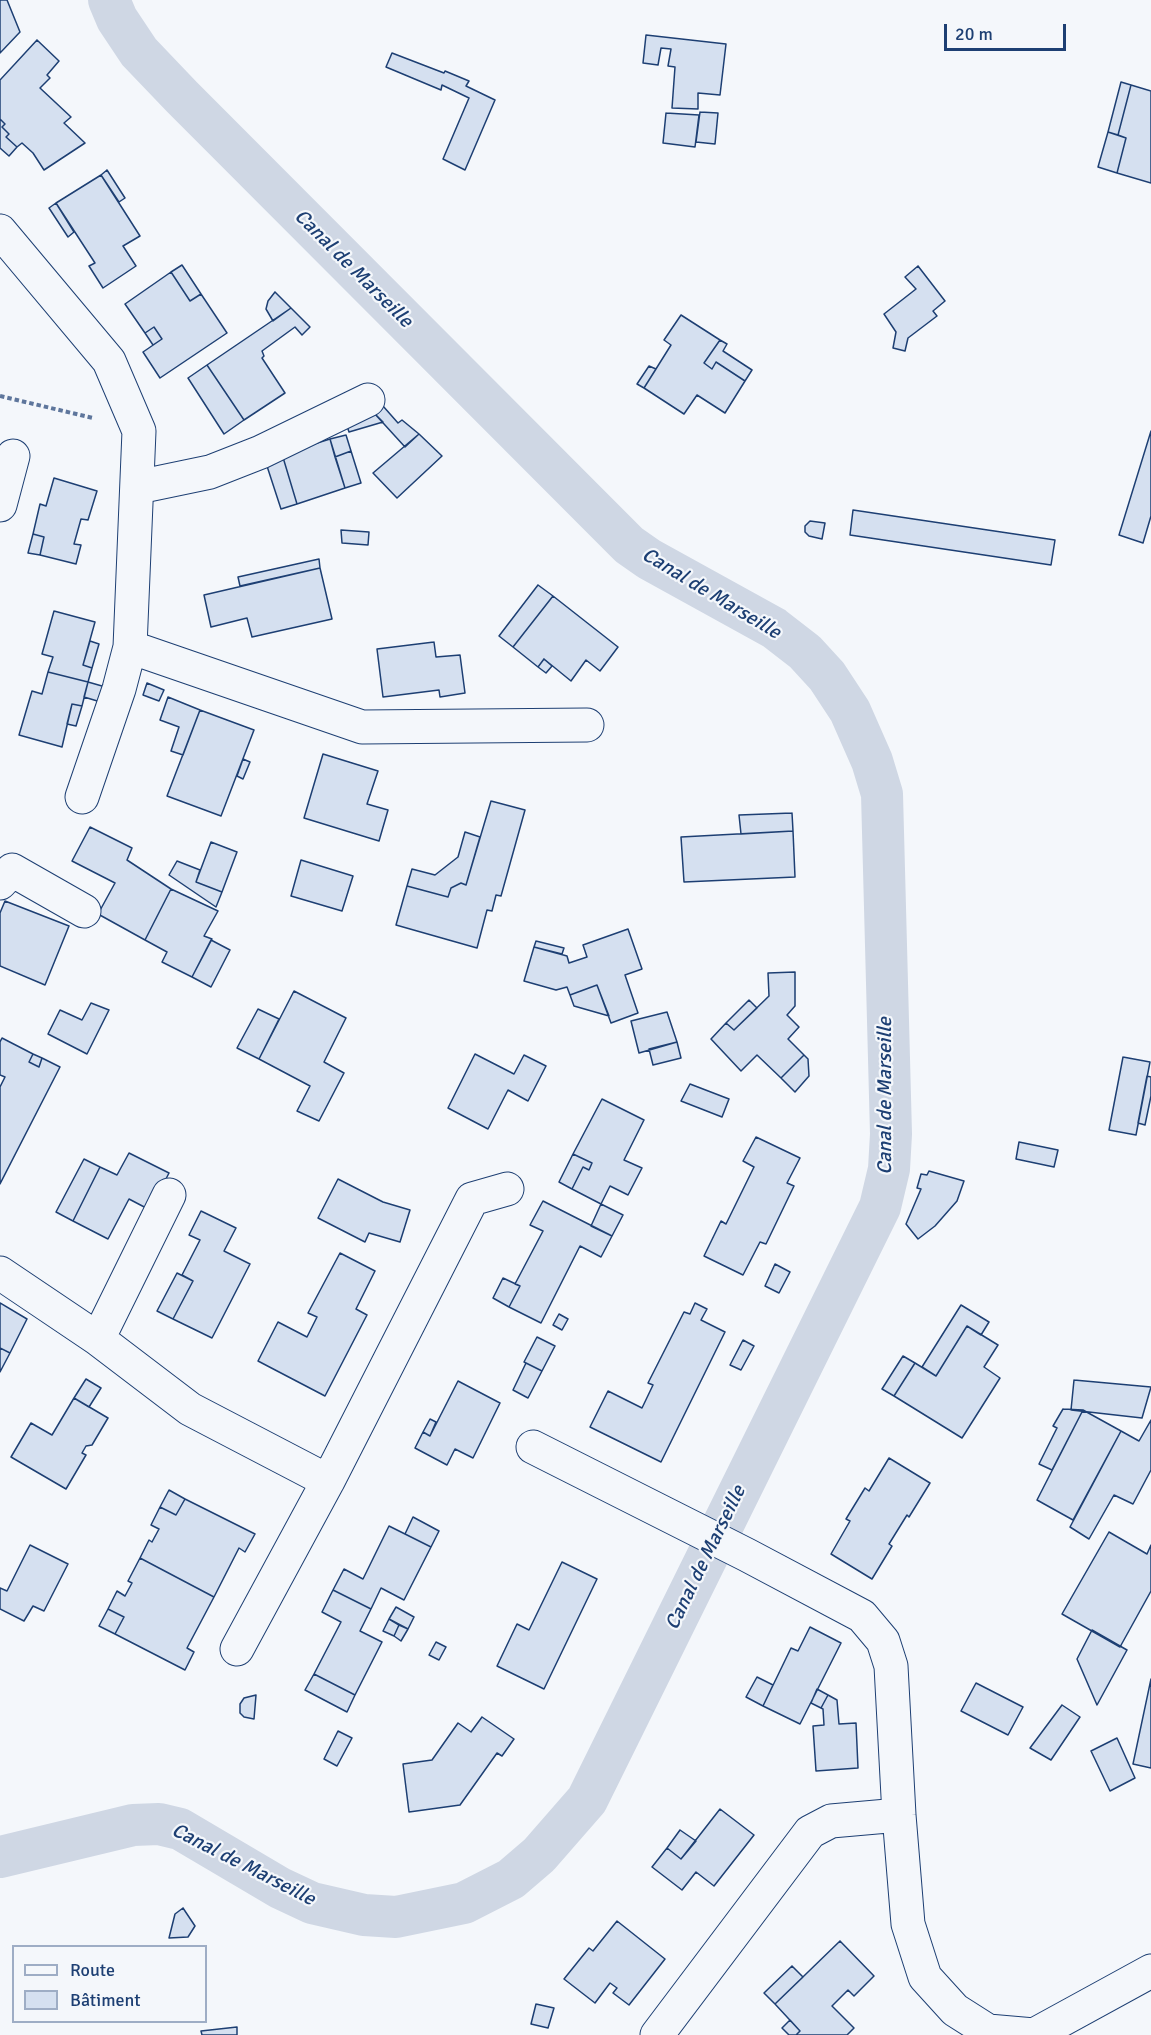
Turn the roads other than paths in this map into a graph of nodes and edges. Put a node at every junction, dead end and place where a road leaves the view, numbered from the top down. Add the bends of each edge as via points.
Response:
1 (0, 231) edge
2 (368, 400) dead end
3 (13, 456) dead end
4 (138, 487) junction
5 (0, 505) edge
6 (130, 647) junction
7 (587, 724) dead end
8 (82, 797) dead end
9 (0, 883) edge
10 (84, 911) dead end
11 (507, 1189) dead end
12 (169, 1195) dead end
13 (0, 1273) edge
14 (98, 1339) junction
15 (533, 1447) dead end
16 (328, 1481) junction
17 (237, 1649) dead end
18 (899, 1815) junction
19 (1151, 1971) edge
20 (657, 2035) edge
21 (1034, 2035) edge

1 - 4 street via 110,361 139,431
2 - 4 street via 210,472
3 - 5 street
4 - 6 street
6 - 7 street via 362,727
6 - 8 street
9 - 10 street via 12,870
11 - 16 street via 472,1199
12 - 14 street
13 - 14 street
14 - 16 street via 190,1409
15 - 18 street via 862,1616 883,1641 891,1666
16 - 17 street
18 - 20 street via 831,1821 810,1832
18 - 21 street via 908,1924 925,1977 955,2010 988,2031
19 - 21 street

